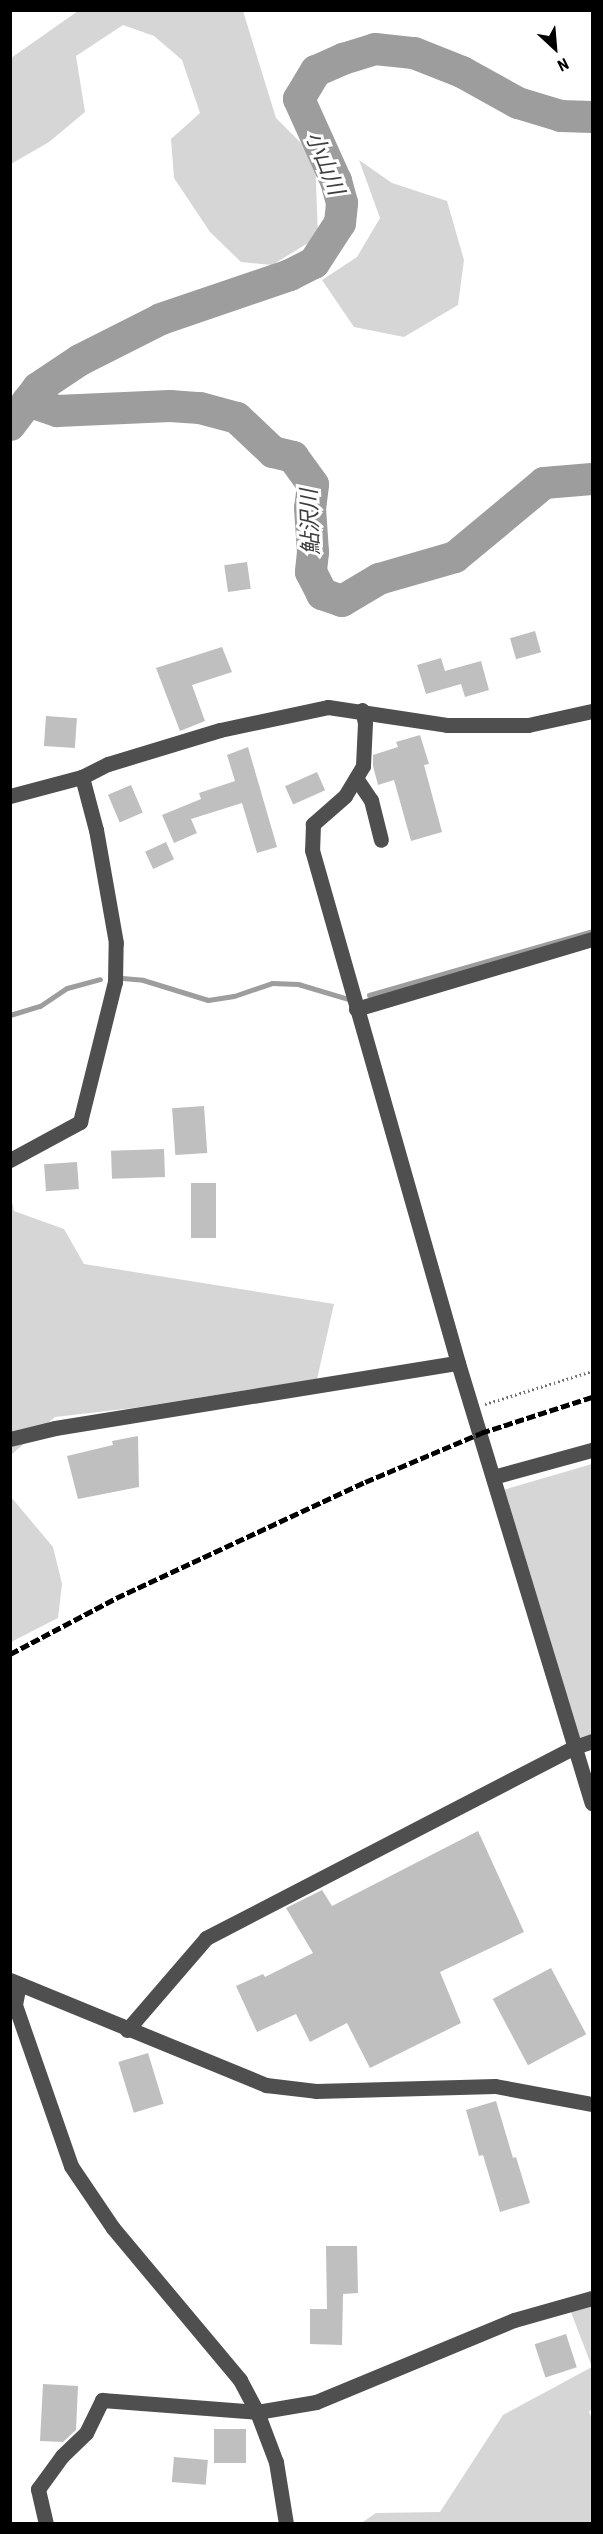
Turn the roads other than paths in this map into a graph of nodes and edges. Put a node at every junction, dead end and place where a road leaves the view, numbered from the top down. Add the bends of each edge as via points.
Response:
1 (362, 710) junction
2 (592, 711) edge
3 (82, 777) junction
4 (356, 778) junction
5 (10, 796) edge
6 (381, 840) dead end
7 (592, 939) edge
8 (356, 1009) junction
9 (10, 1160) edge
10 (458, 1363) junction
11 (10, 1438) edge
12 (592, 1450) edge
13 (493, 1477) junction
14 (592, 1741) edge
15 (575, 1747) junction
16 (592, 1803) edge
17 (15, 1982) edge
18 (127, 2030) junction
19 (592, 2104) edge
20 (592, 2298) edge
21 (257, 2412) junction
22 (46, 2523) edge
23 (286, 2523) edge

1 - 2 street via 447,725 528,725
1 - 3 street via 328,707 242,724 108,764
1 - 4 street via 363,766
3 - 5 street
3 - 9 street via 96,830 116,943 115,982 80,1122
4 - 6 street via 371,800
4 - 8 street via 345,796 313,824 312,850
7 - 8 street
8 - 10 street
10 - 11 street
10 - 13 street
12 - 13 street
13 - 15 street
14 - 15 street
15 - 16 street
15 - 18 street via 206,1938
17 - 18 street
17 - 21 street via 15,2005 71,2166 113,2228 240,2380
18 - 19 street via 266,2085 316,2091 495,2085
20 - 21 street via 514,2320 316,2402
21 - 22 street via 102,2400 86,2433 62,2456 38,2489
21 - 23 street via 276,2462

